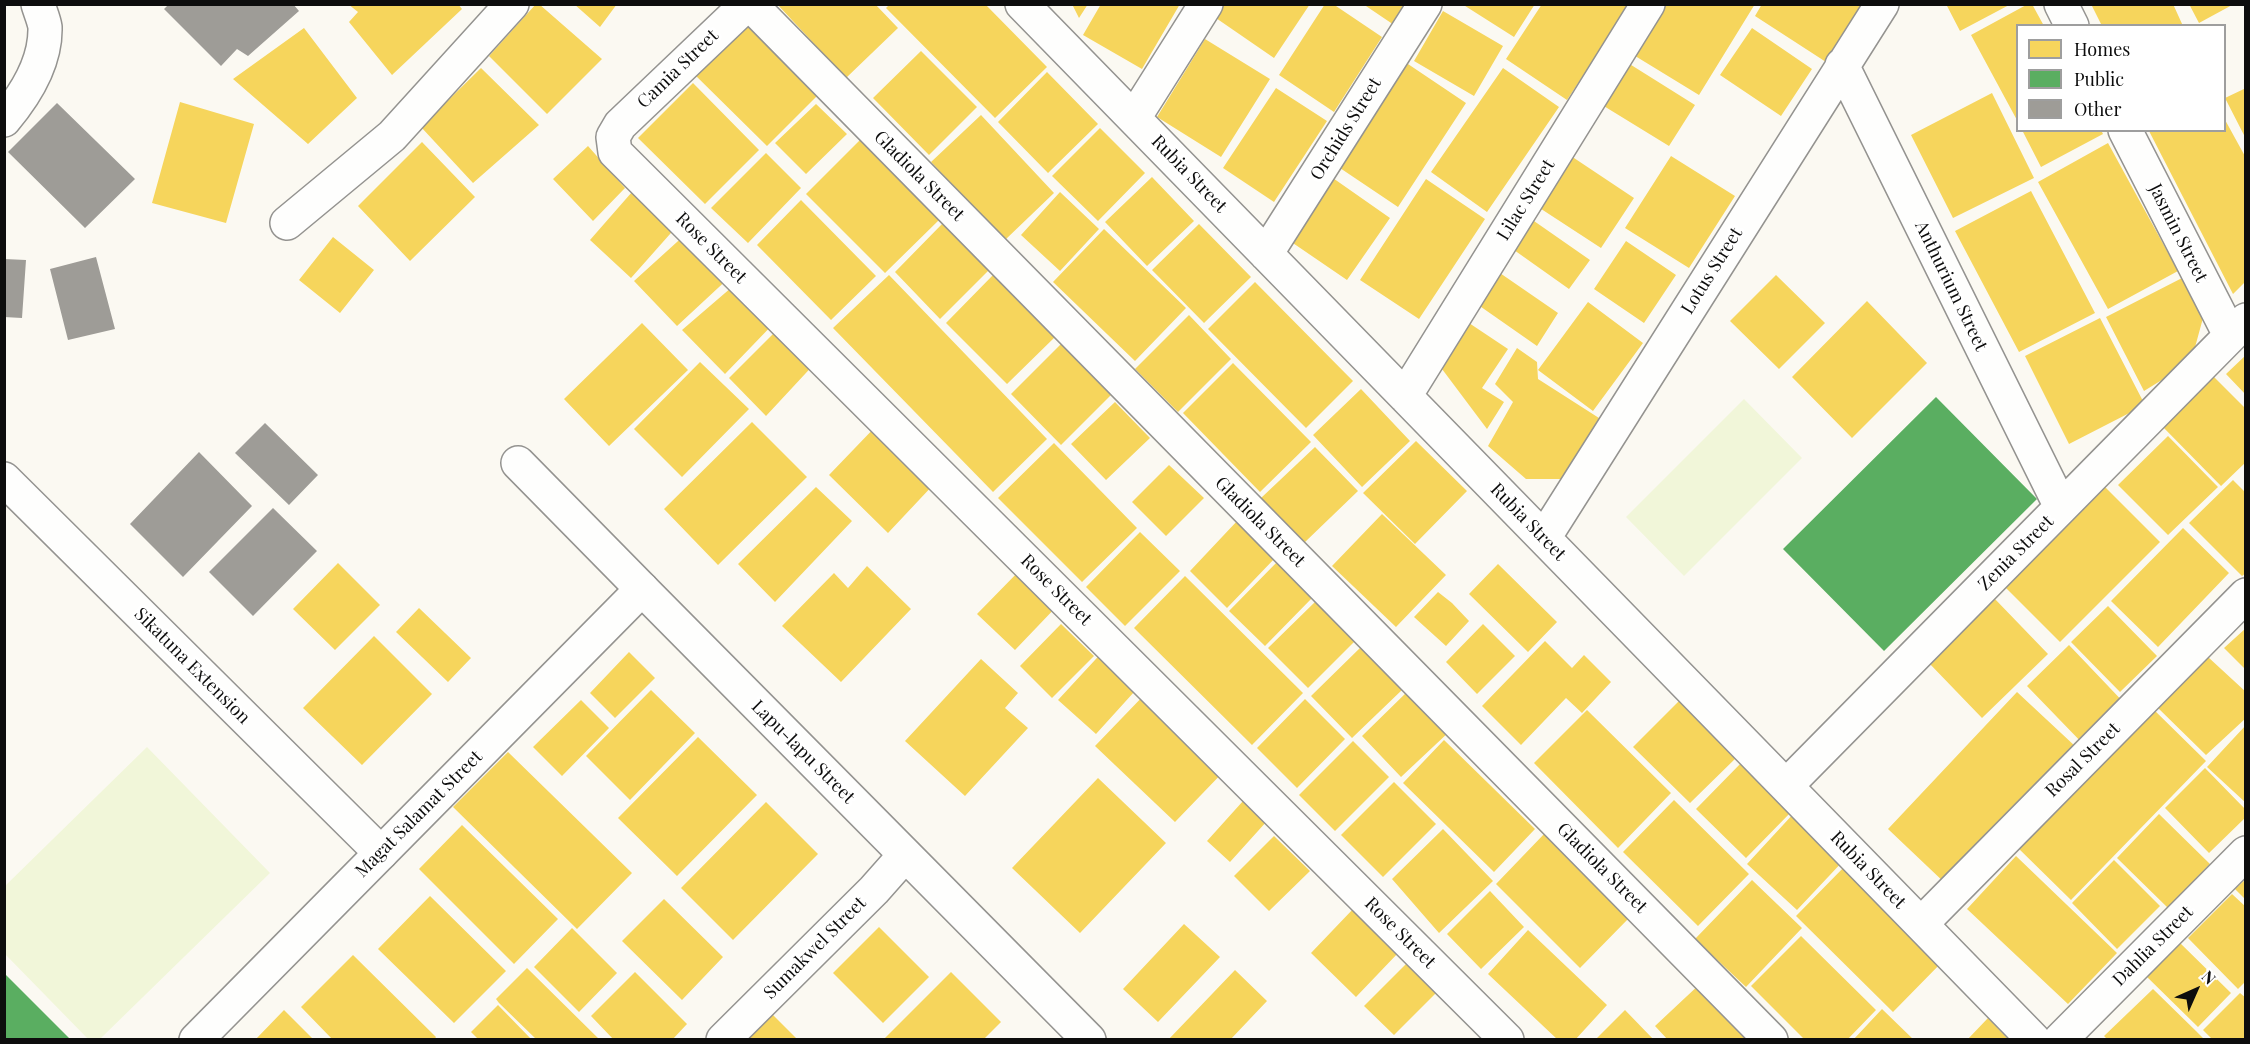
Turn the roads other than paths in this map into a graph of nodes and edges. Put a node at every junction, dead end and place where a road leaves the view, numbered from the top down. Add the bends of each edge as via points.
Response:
1 (38, 4) edge
2 (748, 4) edge
3 (1022, 4) edge
4 (1206, 4) edge
5 (1425, 4) edge
6 (1648, 4) edge
7 (1882, 4) edge
8 (2061, 4) edge
9 (509, 6) edge
10 (2071, 24) edge
11 (1842, 65) junction
12 (1134, 118) junction
13 (4, 120) edge
14 (2126, 132) edge
15 (613, 137) joint
16 (286, 223) dead end
17 (1266, 254) junction
18 (2238, 327) edge
19 (1405, 396) junction
20 (518, 463) dead end
21 (4, 479) edge
22 (2061, 507) junction
23 (1544, 538) junction
24 (642, 590) junction
25 (2246, 595) edge
26 (1786, 786) junction
27 (381, 853) junction
28 (2246, 853) edge
29 (905, 855) junction
30 (1921, 924) junction
31 (196, 1040) edge
32 (723, 1040) edge
33 (1089, 1040) edge
34 (1507, 1040) edge
35 (1771, 1040) edge
36 (2034, 1040) edge
37 (2060, 1040) edge

1 - 13 street via 45,26 40,63 21,100
2 - 15 street, Camia Street via 620,124
2 - 35 street, Gladiola Street
3 - 12 street, Rubia Street
4 - 12 street
5 - 17 street, Orchids Street
6 - 19 street, Lilac Street
7 - 11 street, Lotus Street
8 - 10 street
9 - 16 street via 392,136
11 - 22 street, Anthurium Street
11 - 23 street, Lotus Street
12 - 17 street, Rubia Street
14 - 18 street, Jasmin Street
15 - 34 street, Rose Street via 615,152
17 - 19 street, Rubia Street
18 - 22 street, Zenia Street
19 - 23 street, Rubia Street
20 - 24 street, Lapu-lapu Street
21 - 27 street, Sikatuna Extension
22 - 26 street, Zenia Street
23 - 26 street, Rubia Street
24 - 27 street, Magat Salamat Street
24 - 29 street, Lapu-lapu Street
25 - 30 street, Rosal Street
26 - 30 street, Rubia Street
27 - 31 street, Magat Salamat Street
28 - 37 street, Dahlia Street
29 - 32 street, Sumakwel Street
29 - 33 street, Lapu-lapu Street
30 - 36 street, Rubia Street

